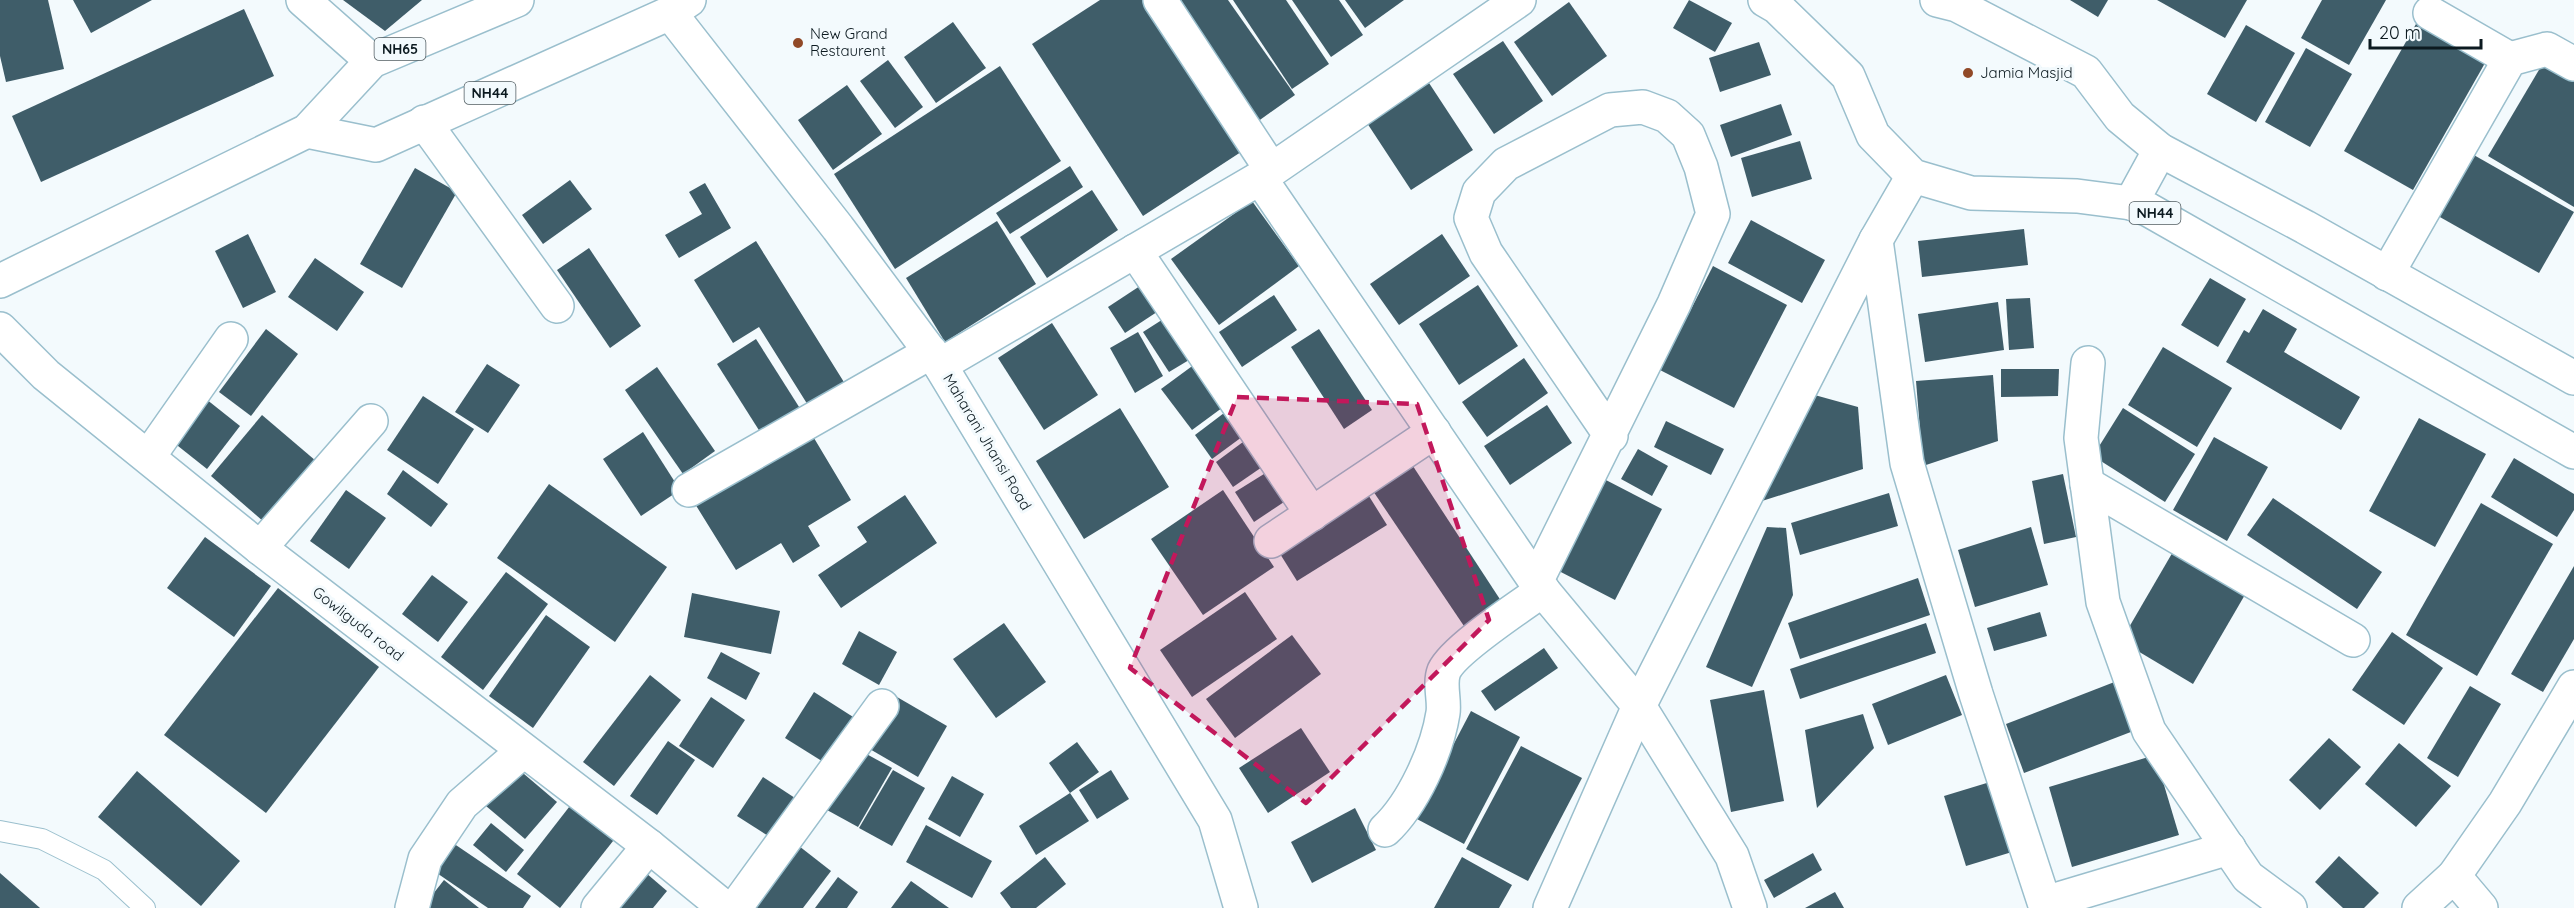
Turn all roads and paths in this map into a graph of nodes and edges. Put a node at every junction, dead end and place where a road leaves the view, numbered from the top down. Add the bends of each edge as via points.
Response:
1 (303, 0) edge
2 (517, 0) edge
3 (1160, 0) edge
4 (1519, 0) edge
5 (1765, 0) edge
6 (1937, 0) edge
7 (680, 7) edge
8 (2430, 13) dead end
9 (2510, 59) junction
10 (372, 61) junction
11 (2574, 64) edge
12 (424, 122) junction
13 (307, 131) junction
14 (2160, 150) junction
15 (1265, 173) junction
16 (1913, 176) junction
17 (2131, 202) junction
18 (1876, 240) junction
19 (1136, 251) junction
20 (2387, 274) junction
21 (0, 281) edge
22 (557, 306) dead end
23 (0, 329) edge
24 (231, 339) dead end
25 (935, 358) junction
26 (2088, 363) dead end
27 (2574, 378) edge
28 (371, 421) dead end
29 (1434, 432) junction
30 (1611, 436) junction
31 (2574, 452) edge
32 (149, 456) junction
33 (2087, 484) junction
34 (689, 490) dead end
35 (1312, 514) junction
36 (1271, 541) dead end
37 (260, 548) junction
38 (1540, 586) junction
39 (2353, 640) dead end
40 (2574, 687) edge
41 (882, 706) dead end
42 (1639, 706) junction
43 (523, 751) junction
44 (1384, 830) dead end
45 (0, 831) edge
46 (650, 846) junction
47 (2229, 848) junction
48 (2454, 876) junction
49 (2045, 905) edge
50 (721, 906) edge
51 (145, 908) edge
52 (412, 908) edge
53 (598, 908) edge
54 (1241, 908) edge
55 (1550, 908) edge
56 (1750, 908) edge
57 (2290, 908) edge
58 (2419, 908) edge
59 (2481, 908) edge

1 - 10 main road
2 - 10 main road, NH65
3 - 15 main road
4 - 15 main road
5 - 16 main road, NH44 via 1848,76 1873,135
6 - 14 main road via 1957,5 2085,72 2120,117
7 - 12 main road, NH44
7 - 25 main road, Maharani Jhansi Road
8 - 9 main road
9 - 11 main road via 2547,49
9 - 20 main road
10 - 13 main road, NH65
12 - 13 main road, NH44 via 376,145
12 - 22 main road
13 - 21 main road
14 - 17 main road, NH44
14 - 20 main road
15 - 19 main road
15 - 29 main road
16 - 17 main road, NH44 via 1971,193
16 - 18 main road
17 - 31 main road, NH44
18 - 42 main road
18 - 49 main road via 1906,463
19 - 25 main road
19 - 35 main road
20 - 27 main road
23 - 32 main road, Gowliguda road via 46,375
24 - 32 main road
25 - 34 main road
25 - 54 main road, Maharani Jhansi Road via 1215,820
26 - 33 main road via 2081,438
28 - 37 main road
29 - 35 main road
29 - 38 main road
30 - 30 main road via 1713,214 1688,135 1667,116 1643,107 1610,110 1506,164 1479,192 1471,219 1486,253
30 - 38 main road
32 - 37 main road, Gowliguda road
33 - 39 main road
33 - 47 main road via 2103,602 2149,731
35 - 36 main road
37 - 43 main road, Gowliguda road
38 - 42 main road
38 - 44 main road via 1458,654 1444,672 1443,710 1425,768 1398,818
40 - 48 main road via 2505,803
41 - 50 main road
42 - 55 main road
42 - 56 main road via 1732,856
43 - 46 main road, Gowliguda road
43 - 52 main road via 462,804 425,859
45 - 51 lane via 42,839 104,870
46 - 50 main road, Gowliguda road
46 - 53 main road
47 - 49 main road
47 - 57 main road via 2248,877
48 - 58 main road
48 - 59 main road

